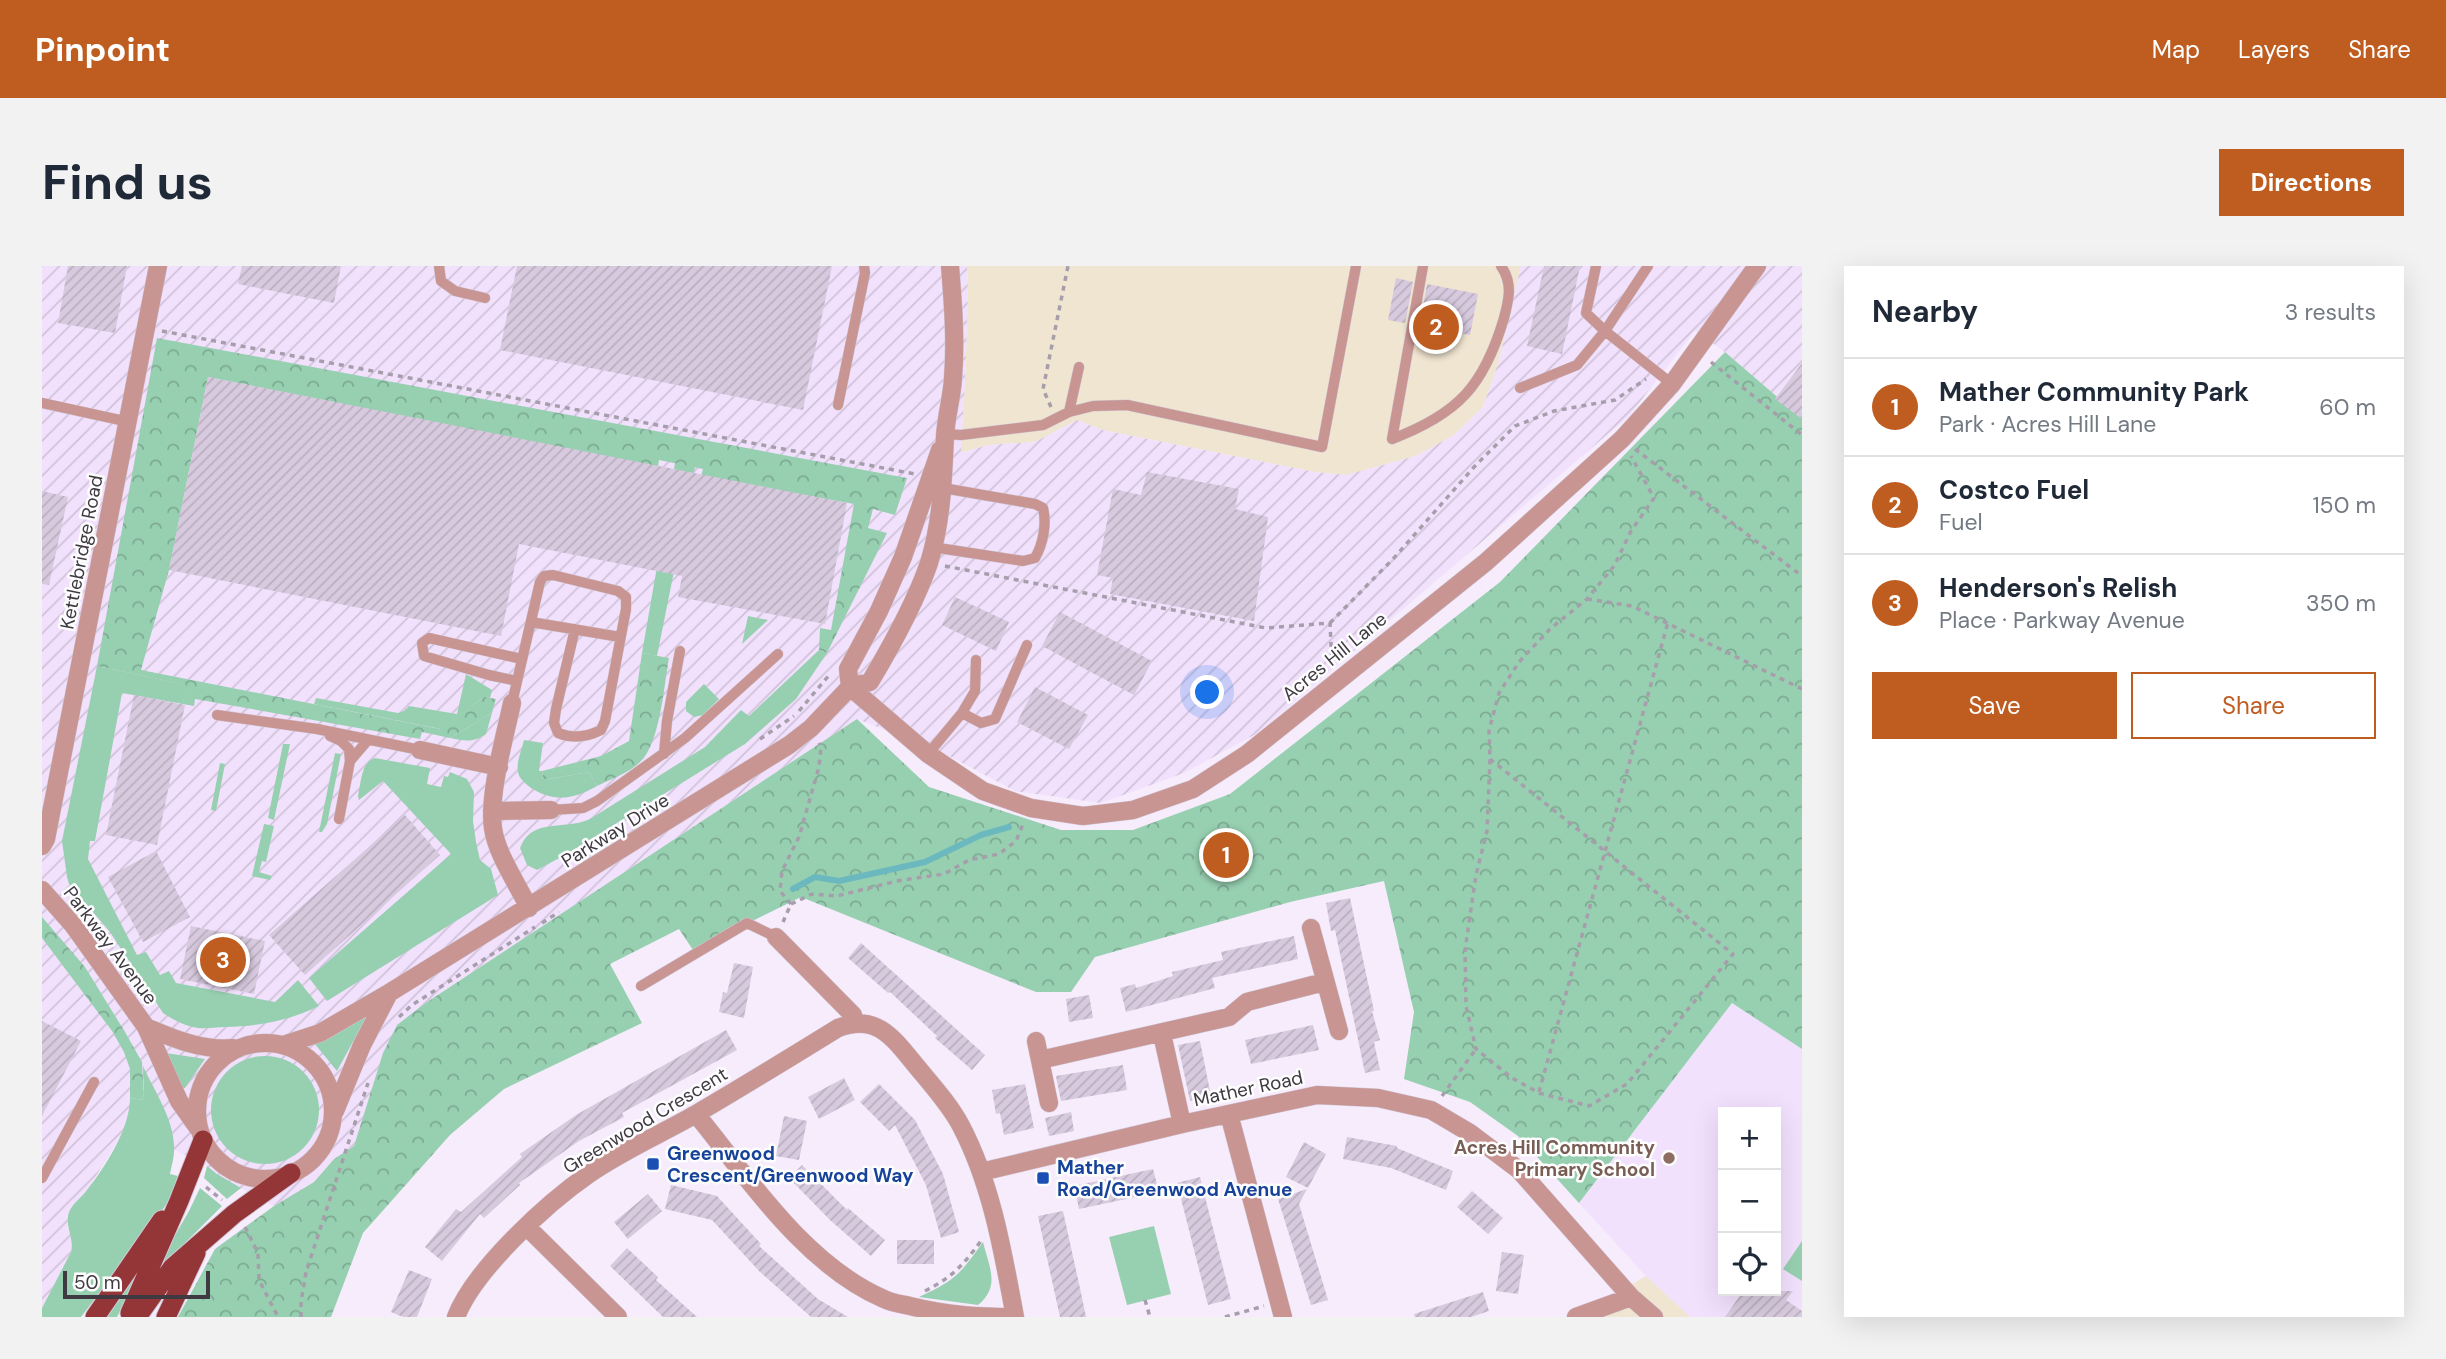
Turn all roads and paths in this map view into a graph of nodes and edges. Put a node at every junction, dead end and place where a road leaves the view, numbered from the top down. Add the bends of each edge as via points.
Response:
1 (158, 266) edge
2 (439, 266) edge
3 (864, 266) edge
4 (950, 266) edge
5 (1068, 266) edge
6 (1356, 266) edge
7 (1423, 266) edge
8 (1596, 266) edge
9 (1648, 266) edge
10 (1757, 266) edge
11 (1506, 269) edge
12 (485, 298) dead end
13 (146, 328) junction
14 (1605, 331) junction
15 (1697, 351) junction
16 (1079, 367) dead end
17 (1656, 372) junction
18 (1672, 384) junction
19 (1520, 388) dead end
20 (42, 403) edge
21 (838, 405) dead end
22 (1069, 412) junction
23 (1056, 419) junction
24 (129, 422) junction
25 (945, 434) junction
26 (1802, 435) edge
27 (1622, 439) junction
28 (937, 483) junction
29 (930, 555) junction
30 (1802, 576) edge
31 (1587, 599) junction
32 (1668, 621) junction
33 (531, 622) junction
34 (1330, 623) junction
35 (575, 629) junction
36 (621, 638) junction
37 (1027, 645) dead end
38 (680, 650) dead end
39 (778, 654) dead end
40 (522, 659) junction
41 (976, 660) dead end
42 (834, 666) dead end
43 (517, 681) junction
44 (1333, 684) junction
45 (850, 687) junction
46 (1802, 689) edge
47 (512, 703) joint
48 (962, 713) junction
49 (217, 715) dead end
50 (317, 729) junction
51 (811, 729) junction
52 (368, 740) junction
53 (754, 744) dead end
54 (420, 750) joint
55 (664, 754) junction
56 (928, 754) junction
57 (1490, 759) junction
58 (350, 761) junction
59 (499, 767) junction
60 (1031, 808) junction
61 (551, 810) joint
62 (492, 811) junction
63 (339, 819) dead end
64 (42, 846) edge
65 (1605, 851) junction
66 (42, 890) edge
67 (791, 904) junction
68 (568, 906) dead end
69 (529, 908) junction
70 (1311, 928) dead end
71 (776, 937) junction
72 (1324, 982) junction
73 (641, 986) dead end
74 (389, 993) junction
75 (393, 1021) dead end
76 (855, 1022) junction
77 (146, 1027) junction
78 (1339, 1031) dead end
79 (1162, 1034) junction
80 (1036, 1041) dead end
81 (283, 1045) junction
82 (238, 1048) junction
83 (1476, 1049) junction
84 (1040, 1060) junction
85 (369, 1081) dead end
86 (94, 1082) dead end
87 (1539, 1093) junction
88 (1049, 1103) dead end
89 (1431, 1110) junction
90 (696, 1114) junction
91 (1229, 1114) junction
92 (333, 1116) junction
93 (1182, 1124) junction
94 (202, 1136) junction
95 (981, 1172) junction
96 (291, 1173) junction
97 (42, 1178) edge
98 (188, 1180) junction
99 (179, 1201) junction
100 (233, 1213) junction
101 (996, 1223) junction
102 (527, 1227) junction
103 (201, 1242) junction
104 (1631, 1297) junction
105 (1145, 1300) dead end
106 (896, 1303) junction
107 (1281, 1309) edge
108 (95, 1317) edge
109 (128, 1317) edge
110 (137, 1317) edge
111 (166, 1317) edge
112 (278, 1317) edge
113 (301, 1317) edge
114 (456, 1317) edge
115 (618, 1317) edge
116 (1015, 1317) edge
117 (1150, 1317) edge
118 (1225, 1317) edge
119 (1576, 1317) edge
120 (1654, 1317) edge

1 - 13 street, Kettlebridge Road
2 - 12 lane via 441,281 455,291
3 - 21 lane
4 - 25 street, Parkway Drive via 955,334
5 - 23 path via 1044,389
6 - 22 lane via 1322,447 1127,405
7 - 11 lane via 1392,439 1444,414 1474,386 1496,345 1509,293
8 - 14 lane via 1586,313
9 - 14 lane
10 - 15 street, Acres Hill Lane
13 - 24 street, Kettlebridge Road
13 - 28 path
14 - 17 lane
14 - 19 lane via 1577,365
15 - 18 street, Acres Hill Lane
15 - 26 path
16 - 22 lane
17 - 18 lane
17 - 34 path via 1615,400 1555,411 1515,426
18 - 27 street, Acres Hill Lane
20 - 24 lane
22 - 23 lane
23 - 25 lane via 1005,431
24 - 64 street, Kettlebridge Road
25 - 28 street, Parkway Drive
27 - 30 path
27 - 31 path via 1654,498 1614,566
27 - 44 street, Acres Hill Lane via 1486,562
28 - 29 street, Parkway Drive via 940,516
28 - 29 lane via 1035,504 1045,518 1035,558
28 - 45 street, Parkway Drive via 848,669
29 - 34 path via 1266,628
29 - 45 street, Parkway Drive via 870,682
31 - 32 path via 1632,606
31 - 57 path via 1519,662 1499,693 1489,730
32 - 46 path
32 - 65 path
33 - 35 lane
33 - 36 lane via 540,582 553,575 618,590 626,597
33 - 40 lane
34 - 44 path
35 - 36 lane
35 - 36 lane via 554,723 558,733 570,738 601,730
37 - 48 lane via 995,719 981,723
38 - 55 lane
39 - 55 lane
40 - 43 lane
40 - 43 lane via 429,638 422,643 424,656
41 - 48 lane via 975,691
42 - 53 path via 797,713
43 - 47 lane
44 - 60 street, Acres Hill Lane via 1247,754 1193,789 1133,810 1083,816
45 - 51 street, Parkway Drive
45 - 56 street, Acres Hill Lane
47 - 59 street
48 - 56 lane
49 - 50 lane
50 - 52 lane
50 - 58 lane via 341,741 349,749
51 - 67 path via 821,747 819,767 799,837 782,871 780,891
51 - 69 street, Parkway Drive
52 - 54 lane
52 - 58 lane
54 - 59 street
55 - 61 lane via 583,808
56 - 60 street, Acres Hill Lane via 983,791
57 - 65 path
57 - 83 path via 1487,831 1465,950 1466,1006
58 - 63 lane
59 - 62 street
60 - 67 path via 1016,841 999,854 969,860 944,874 836,896 812,894
61 - 62 street
62 - 69 street via 498,846
65 - 87 path
65 - 87 path via 1733,954 1627,1084 1589,1106
66 - 77 street, Parkway Avenue via 73,925
67 - 71 path
68 - 75 path
69 - 74 street, Parkway Drive
70 - 72 street
71 - 73 lane via 747,923
71 - 76 street
72 - 78 street
72 - 79 street via 1247,1002 1229,1017
74 - 81 street, Parkway Drive via 320,1033
74 - 92 street
76 - 90 street, Greenwood Crescent
76 - 95 street via 873,1024 896,1041 960,1125
77 - 82 street, Parkway Avenue via 213,1050
77 - 94 street, Parkway Avenue via 179,1101
79 - 84 street
79 - 93 street
80 - 84 street
81 - 82 street via 262,1042
81 - 92 street via 306,1056 319,1069 332,1095
82 - 94 street via 208,1072 198,1096
83 - 87 path via 1512,1079
83 - 89 path
84 - 88 street
85 - 113 path via 306,1272
86 - 97 lane
89 - 91 street, Mather Road via 1378,1098 1317,1095
89 - 104 street, Mather Road via 1519,1170
90 - 102 street, Greenwood Crescent via 590,1173
90 - 106 street via 790,1230 844,1277
91 - 93 street, Mather Road
91 - 107 street
92 - 96 street via 316,1156
93 - 95 street, Mather Road
94 - 96 street via 215,1157 245,1176 268,1179
94 - 98 highway
95 - 101 street
96 - 100 highway
98 - 99 highway
98 - 100 path via 204,1185
99 - 108 highway
99 - 109 highway
100 - 103 highway
100 - 112 path via 258,1253 259,1280
101 - 106 path via 946,1280
101 - 116 street
102 - 114 street, Greenwood Crescent via 484,1270
102 - 115 street
103 - 110 highway via 173,1268
103 - 111 highway
104 - 119 street
104 - 120 street, Mather Road
105 - 117 path
106 - 116 street via 965,1317
107 - 118 path

